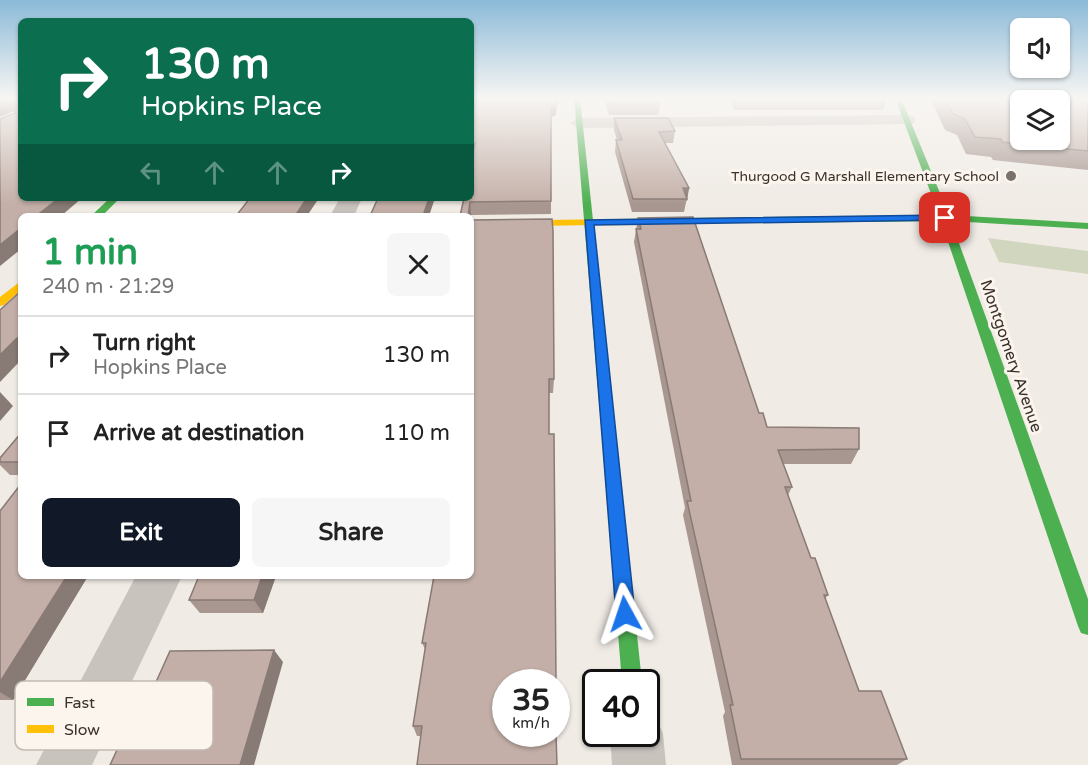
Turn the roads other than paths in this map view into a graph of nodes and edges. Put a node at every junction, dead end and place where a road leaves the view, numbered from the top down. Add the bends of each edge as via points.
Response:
1 (580, 134) edge
2 (912, 134) edge
3 (112, 201) edge
4 (99, 213) edge
5 (945, 218) junction
6 (589, 222) junction
7 (474, 224) edge
8 (1088, 226) edge
9 (18, 287) edge
10 (0, 303) edge
11 (158, 579) edge
12 (1088, 626) edge
13 (631, 669) edge
14 (106, 681) edge
15 (637, 747) edge
16 (71, 750) edge
17 (63, 765) edge
18 (639, 765) edge

1 - 6 street
2 - 5 street, Montgomery Avenue
3 - 4 street
5 - 6 street
5 - 8 street
5 - 12 street, Montgomery Avenue
6 - 7 street
6 - 13 street
9 - 10 street
11 - 14 street
15 - 18 street
16 - 17 street

